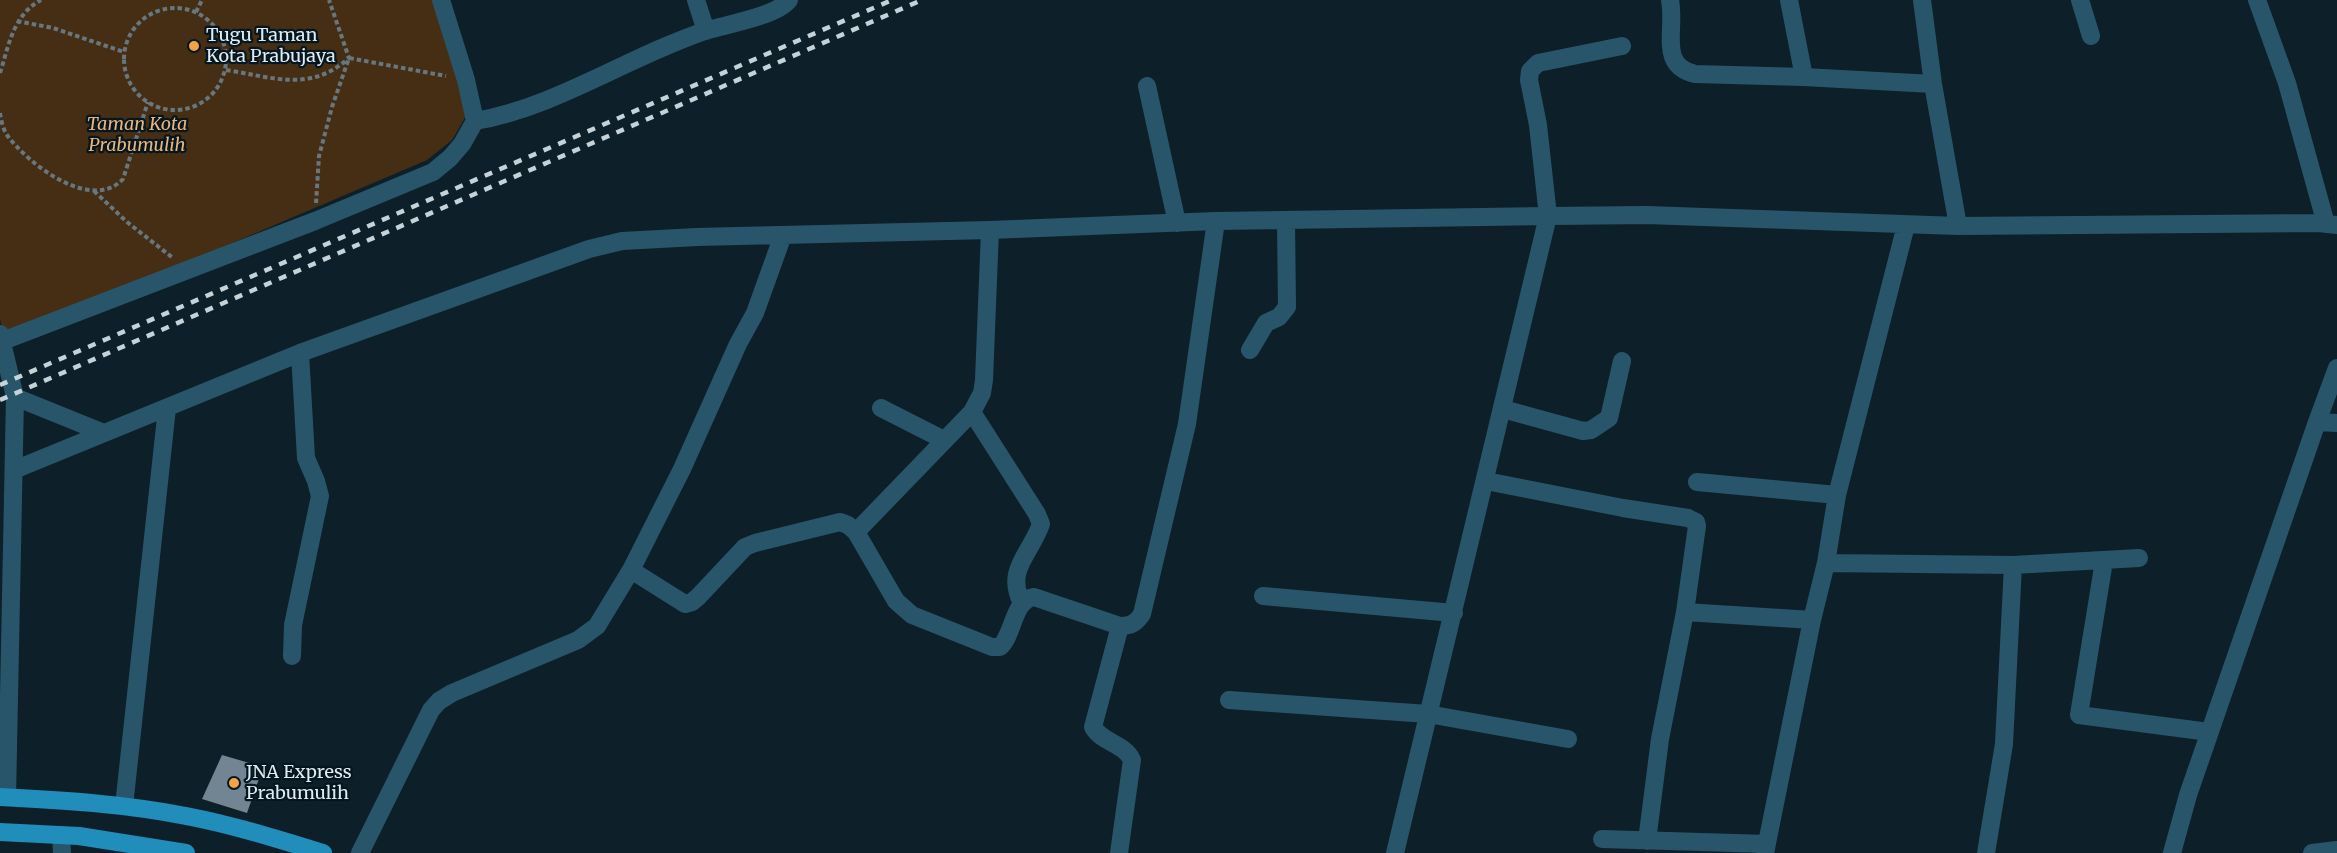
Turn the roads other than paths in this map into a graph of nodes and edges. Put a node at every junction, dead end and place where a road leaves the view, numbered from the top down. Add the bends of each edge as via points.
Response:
1 (441, 0) edge
2 (696, 0) edge
3 (789, 0) edge
4 (1670, 0) edge
5 (1789, 0) edge
6 (1922, 0) edge
7 (2080, 0) edge
8 (2260, 1) edge
9 (706, 31) junction
10 (2091, 36) dead end
11 (1622, 46) dead end
12 (1804, 77) junction
13 (1934, 84) junction
14 (1147, 86) dead end
15 (475, 121) junction
16 (1548, 216) junction
17 (1286, 221) junction
18 (1216, 222) junction
19 (1177, 223) junction
20 (2332, 224) edge
21 (1906, 225) junction
22 (1958, 226) junction
23 (990, 230) junction
24 (783, 235) junction
25 (1, 339) edge
26 (1250, 350) dead end
27 (300, 353) junction
28 (1622, 361) dead end
29 (2337, 368) edge
30 (15, 397) junction
31 (167, 408) junction
32 (880, 408) dead end
33 (1503, 409) junction
34 (972, 412) junction
35 (2317, 422) junction
36 (2337, 423) edge
37 (104, 433) junction
38 (944, 440) junction
39 (14, 470) junction
40 (1485, 481) junction
41 (1696, 482) dead end
42 (1837, 495) junction
43 (856, 532) junction
44 (2139, 558) dead end
45 (2104, 561) junction
46 (1826, 563) junction
47 (2013, 565) junction
48 (631, 570) junction
49 (1263, 596) dead end
50 (1022, 603) junction
51 (1685, 612) junction
52 (1454, 613) junction
53 (1812, 620) junction
54 (1120, 626) junction
55 (291, 656) dead end
56 (1229, 700) dead end
57 (1428, 714) junction
58 (2209, 732) junction
59 (1568, 739) dead end
60 (4, 797) edge
61 (124, 806) junction
62 (0, 832) edge
63 (1602, 839) dead end
64 (1647, 841) junction
65 (61, 844) edge
66 (1766, 848) edge
67 (153, 850) edge
68 (2337, 850) edge
69 (186, 853) edge
70 (323, 853) edge
71 (360, 853) edge
72 (1119, 853) edge
73 (1395, 853) edge
74 (1986, 853) edge
75 (2172, 853) edge
76 (2312, 853) edge

1 - 15 street
2 - 9 street
3 - 9 street via 778,9
4 - 12 street via 1671,58 1684,71
5 - 12 street
6 - 13 street
7 - 10 street
8 - 20 street
9 - 15 street via 513,114
11 - 16 street via 1538,63 1530,71 1528,80 1538,125
12 - 13 street
13 - 22 street
14 - 19 street
15 - 25 street via 462,144 433,172 315,221
16 - 17 street
16 - 21 street via 1647,215
16 - 33 street
17 - 18 street
17 - 26 street via 1287,307 1279,317 1266,323
18 - 19 street
18 - 54 street via 1187,424 1142,614 1137,622
19 - 23 street
20 - 22 street
21 - 22 street
21 - 42 street
23 - 24 street
23 - 34 street via 984,380
24 - 27 street via 622,241 589,249
24 - 48 street via 754,313
25 - 30 street
27 - 31 street
27 - 55 street via 306,458 320,496 293,625
28 - 33 street via 1609,418 1591,430
29 - 35 street
30 - 37 street
30 - 39 street
31 - 37 street
31 - 61 street
32 - 38 street
33 - 40 street
34 - 38 street
34 - 50 street via 1041,524 1015,574 1016,591
35 - 36 street
35 - 58 street
37 - 39 street
38 - 43 street
39 - 60 street
40 - 51 street via 1693,519 1697,526
40 - 52 street
41 - 42 street
42 - 46 street
43 - 48 street via 840,522 745,547 698,597 685,604
43 - 50 street via 896,601 912,615 1000,647 1006,642
44 - 45 street
45 - 47 street
45 - 58 street via 2079,715
46 - 47 street
46 - 53 street
47 - 74 street via 2004,744
48 - 71 street via 597,626 588,634 439,701
49 - 52 street
50 - 54 street via 1034,597
51 - 53 street
51 - 64 street via 1660,739
52 - 57 street
53 - 66 street
54 - 72 street via 1093,728 1129,753 1132,760
56 - 57 street
57 - 59 street
57 - 73 street
58 - 75 street
60 - 61 main road
61 - 70 main road via 186,816
62 - 65 main road
63 - 64 street
64 - 66 street
65 - 67 main road
67 - 69 main road
68 - 76 street

